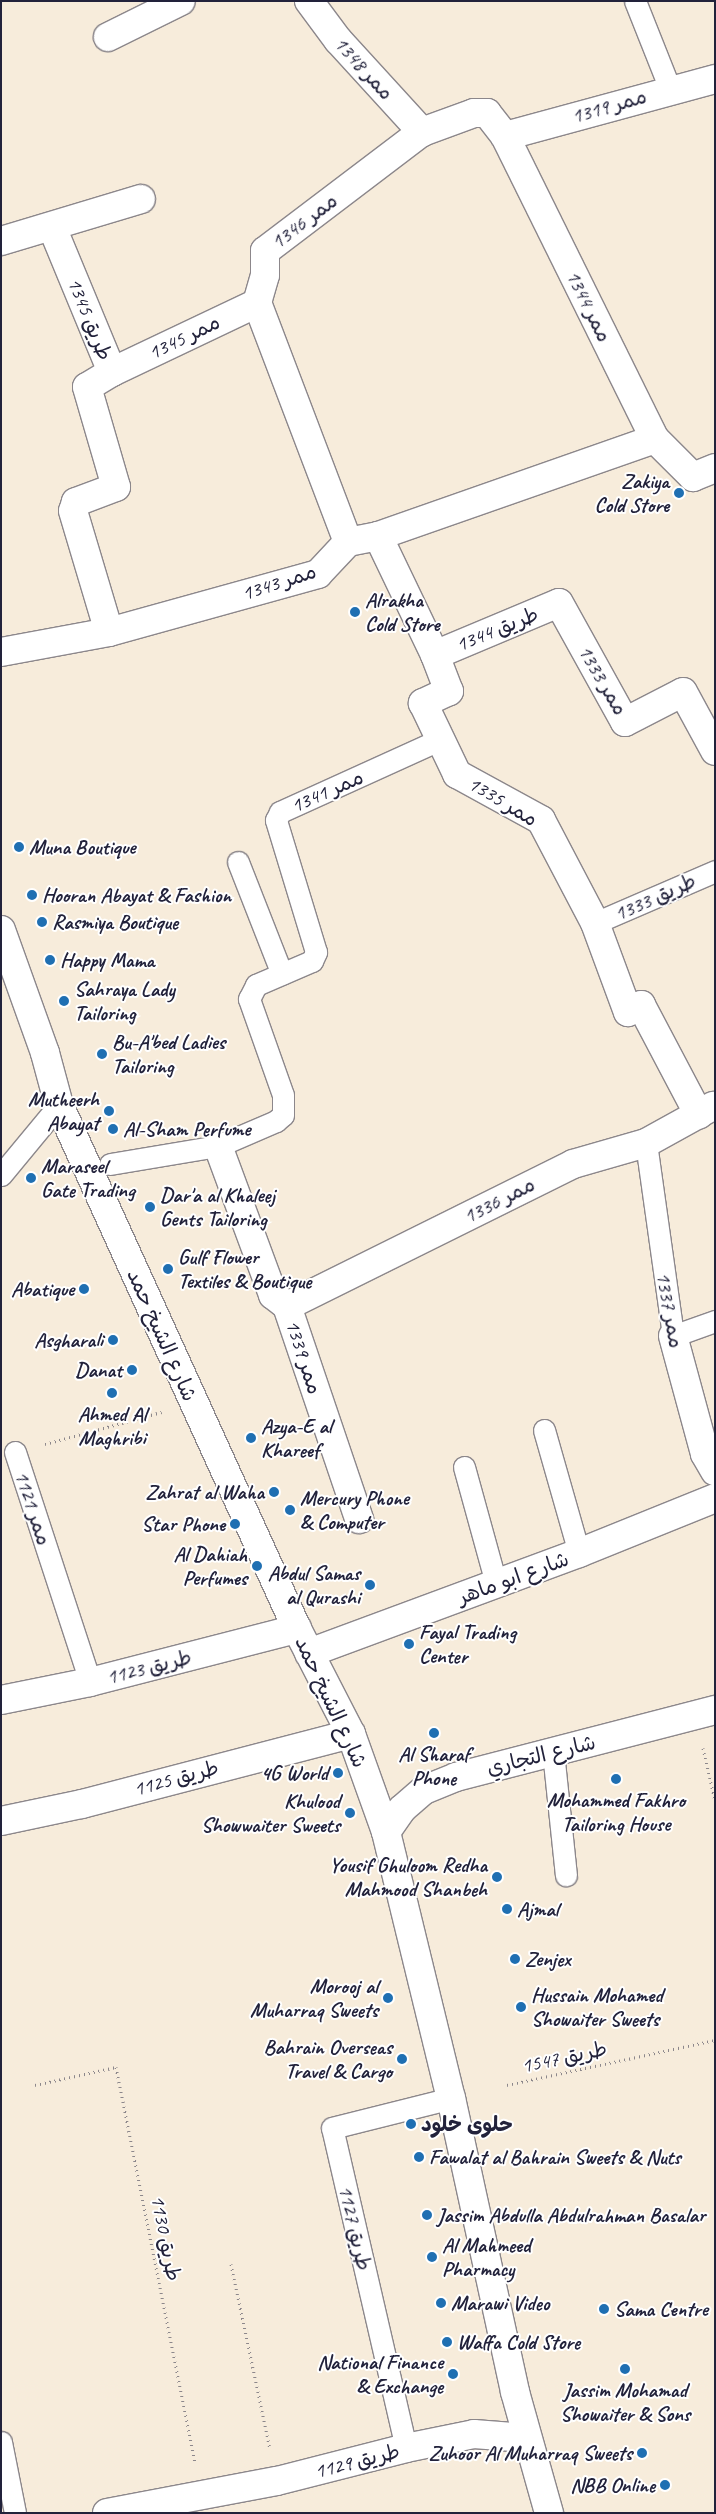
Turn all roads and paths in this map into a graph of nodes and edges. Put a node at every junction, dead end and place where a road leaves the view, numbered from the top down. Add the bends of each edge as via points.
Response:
1 (181, 1) edge
2 (309, 1) edge
3 (635, 1) edge
4 (108, 36) dead end
5 (715, 79) edge
6 (670, 89) junction
7 (480, 112) joint
8 (422, 132) junction
9 (505, 136) junction
10 (140, 199) dead end
11 (52, 227) junction
12 (1, 241) edge
13 (257, 303) junction
14 (112, 372) junction
15 (655, 439) junction
16 (715, 468) edge
17 (378, 536) junction
18 (348, 542) junction
19 (559, 603) joint
20 (109, 632) junction
21 (1, 652) edge
22 (435, 654) junction
23 (439, 740) junction
24 (715, 751) edge
25 (238, 862) dead end
26 (715, 871) edge
27 (595, 923) junction
28 (1, 930) edge
29 (282, 974) junction
30 (59, 1105) junction
31 (707, 1110) edge
32 (646, 1143) junction
33 (218, 1146) junction
34 (110, 1164) dead end
35 (1, 1176) edge
36 (287, 1306) junction
37 (715, 1321) edge
38 (672, 1336) junction
39 (193, 1404) junction
40 (544, 1430) dead end
41 (15, 1452) joint
42 (464, 1468) dead end
43 (715, 1471) edge
44 (715, 1498) edge
45 (359, 1519) dead end
46 (579, 1553) junction
47 (496, 1583) junction
48 (297, 1629) junction
49 (309, 1654) junction
50 (90, 1682) junction
51 (1, 1700) edge
52 (706, 1713) edge
53 (350, 1734) junction
54 (553, 1752) junction
55 (715, 1801) edge
56 (1, 1821) edge
57 (386, 1832) junction
58 (566, 1875) dead end
59 (715, 2040) edge
60 (36, 2085) dead end
61 (507, 2085) dead end
62 (451, 2098) junction
63 (231, 2264) dead end
64 (526, 2438) junction
65 (1, 2442) edge
66 (406, 2448) junction
67 (277, 2481) junction
68 (202, 2495) junction
69 (15, 2513) edge
70 (106, 2513) edge
71 (549, 2513) edge

1 - 4 street
2 - 8 street, ممر 1348 via 338,40
3 - 6 lane
5 - 6 street, ممر 1319
6 - 9 street, ممر 1319
7 - 8 street, ممر 1346
7 - 9 street, ممر 1344 via 487,113
8 - 13 street, ممر 1346 via 265,251 265,275
9 - 15 street, ممر 1344
10 - 11 street
11 - 12 street
11 - 14 street, طريق 1345
13 - 14 street, ممر 1345
13 - 18 street
14 - 20 street, طريق 1345 via 87,387 116,486 76,502 73,511
15 - 16 street, ممر 1344 via 693,477
15 - 17 street
17 - 18 street
17 - 22 street, ممر 1335
18 - 20 street, ممر 1343 via 318,574
19 - 22 street, طريق 1344
19 - 24 street, ممر 1333 via 625,722 683,692
20 - 21 street, ممر 1343
22 - 23 street, ممر 1335 via 449,691 423,703
23 - 27 street, ممر 1335 via 457,774 541,820
23 - 29 lane, ممر 1341 via 280,812 276,828 316,952 312,961
25 - 29 lane
26 - 27 lane, طريق 1333
27 - 31 street, ممر 1335 via 628,1012 641,1005
28 - 30 street, شارع الشيخ حمد via 45,1053
29 - 33 lane, ممر 1341 via 256,985 249,999 283,1095 283,1115
30 - 35 lane
30 - 39 street, شارع الشيخ حمد
31 - 32 street, ممر 1336
32 - 36 street, ممر 1336 via 573,1164
32 - 38 lane, ممر 1337
33 - 34 lane, ممر 1341
33 - 36 street, ممر 1339 via 273,1295
36 - 45 street, ممر 1339
37 - 38 lane
38 - 43 street, ممر 1337 via 705,1454
39 - 41 path, ممر 1121
39 - 48 street, شارع الشيخ حمد
40 - 46 lane
41 - 50 lane, ممر 1121
42 - 47 lane
44 - 46 street, شارع ابو ماهر
46 - 47 street, شارع ابو ماهر
47 - 49 street, شارع ابو ماهر
48 - 49 street, شارع الشيخ حمد
48 - 50 street, طريق 1123
49 - 53 street, شارع الشيخ حمد
50 - 51 street, طريق 1123
52 - 54 street, شارع التجاري
52 - 55 path
53 - 56 street, طريق 1125 via 82,1804
53 - 57 street, شارع الشيخ حمد
54 - 57 street, شارع التجاري via 456,1777 424,1790 402,1809
54 - 58 lane
57 - 62 street, شارع الشيخ حمد
59 - 61 path, طريق 1547
60 - 68 path, طريق 1130 via 116,2068
62 - 64 street, شارع الشيخ حمد
62 - 66 lane, طريق 1127 via 332,2128
63 - 67 path
64 - 66 street, طريق 1129 via 474,2434
64 - 71 street, شارع الشيخ حمد
65 - 69 lane
66 - 67 street, طريق 1129
67 - 68 street, طريق 1129
68 - 70 street, طريق 1129

